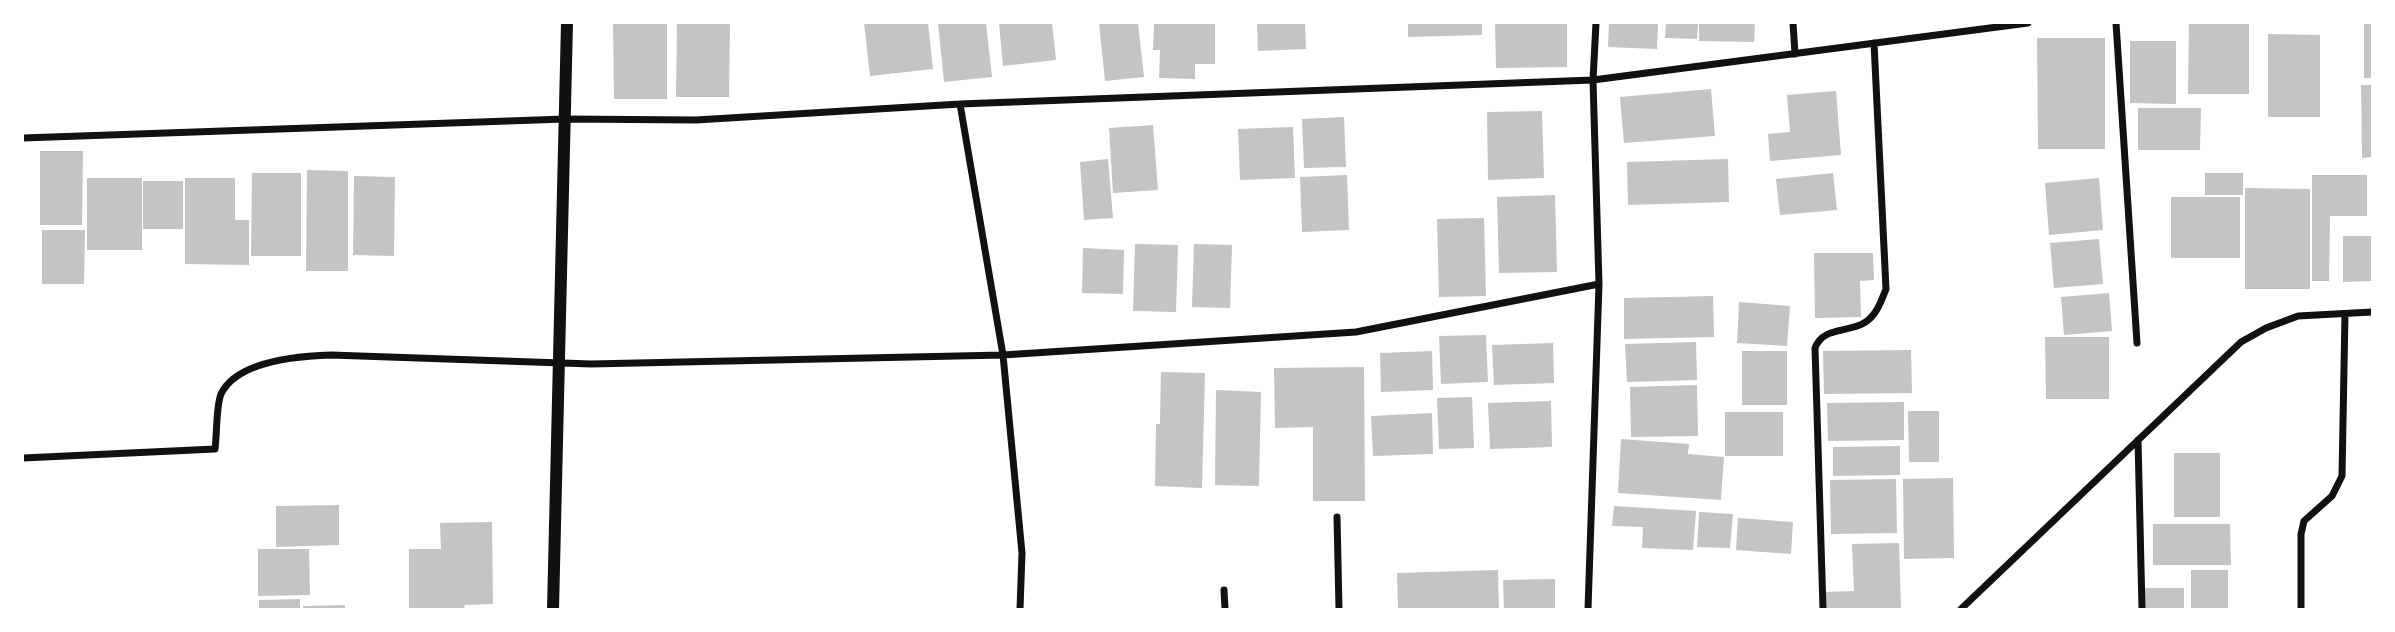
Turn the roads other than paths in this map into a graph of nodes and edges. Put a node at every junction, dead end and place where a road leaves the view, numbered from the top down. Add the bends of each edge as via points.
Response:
1 (567, 23) edge
2 (1596, 23) edge
3 (1793, 23) edge
4 (2028, 23) edge
5 (2116, 23) edge
6 (1874, 43) junction
7 (1796, 54) junction
8 (1593, 80) junction
9 (960, 104) junction
10 (565, 119) junction
11 (23, 138) edge
12 (1599, 284) junction
13 (2372, 312) edge
14 (2345, 314) junction
15 (2137, 343) dead end
16 (1003, 355) junction
17 (559, 364) junction
18 (2138, 440) junction
19 (23, 458) edge
20 (1337, 517) dead end
21 (1224, 590) dead end
22 (553, 609) edge
23 (1020, 609) edge
24 (1225, 609) edge
25 (1339, 609) edge
26 (1588, 609) edge
27 (1823, 609) edge
28 (1961, 609) edge
29 (2142, 609) edge
30 (2301, 609) edge

1 - 10 street
2 - 8 street
3 - 7 street
4 - 6 street
5 - 15 street
6 - 7 street
6 - 27 street via 1886,289 1878,309 1864,323 1824,335 1815,348
7 - 8 street
8 - 9 street
8 - 12 street
9 - 10 street via 696,120
9 - 16 street
10 - 11 street
10 - 17 street
12 - 16 street via 1356,332
12 - 26 street
13 - 14 street
14 - 18 street via 2298,316 2241,342
14 - 30 street via 2342,476 2332,496 2304,520
16 - 17 street
16 - 23 street via 1022,553
17 - 19 street via 331,355 272,360 234,379 221,395 215,449
17 - 22 street
18 - 28 street
18 - 29 street
20 - 25 street
21 - 24 street

